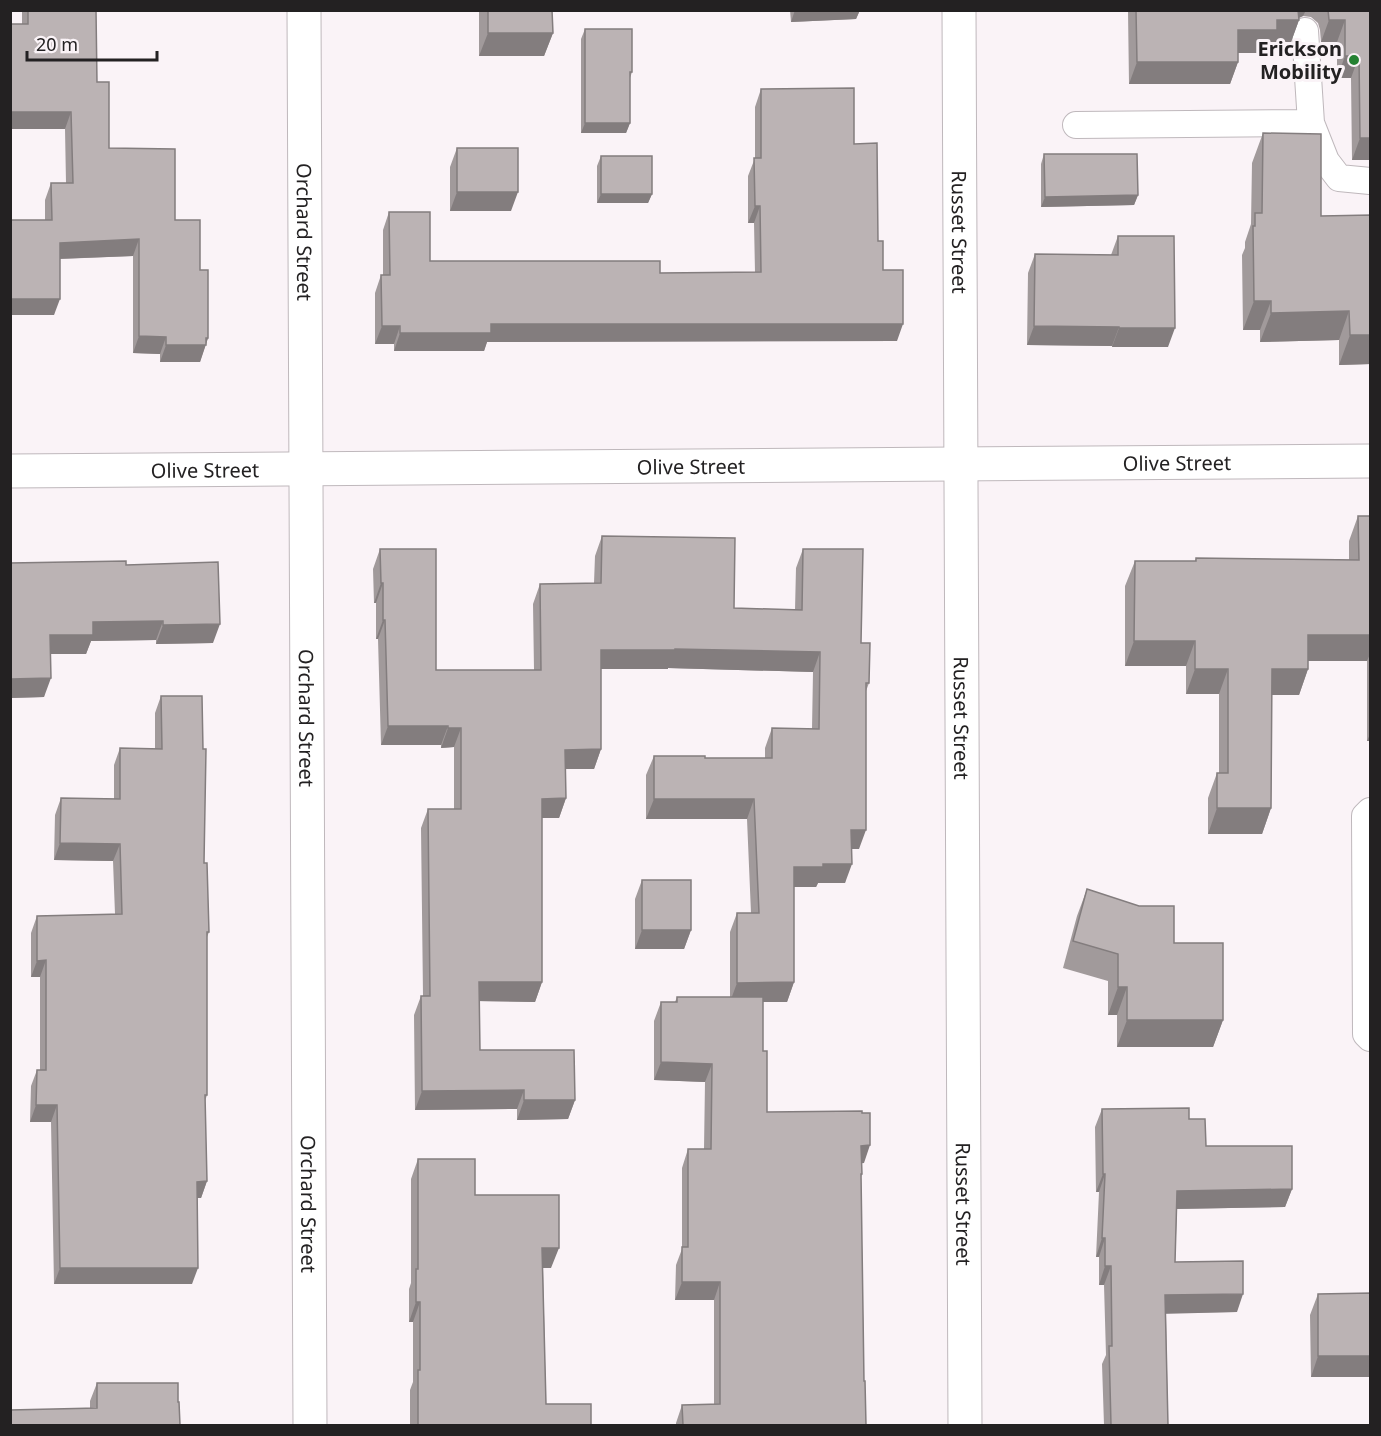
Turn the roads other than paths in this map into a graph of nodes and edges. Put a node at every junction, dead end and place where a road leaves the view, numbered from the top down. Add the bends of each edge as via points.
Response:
1 (304, 10) edge
2 (959, 10) edge
3 (1305, 31) dead end
4 (1311, 123) junction
5 (1076, 125) dead end
6 (1371, 181) edge
7 (1371, 460) edge
8 (961, 464) junction
9 (306, 469) junction
10 (10, 471) edge
11 (1371, 811) edge
12 (1371, 1038) edge
13 (310, 1425) edge
14 (965, 1425) edge

1 - 9 street, Orchard Street
2 - 8 street, Russet Street
3 - 4 lane
4 - 5 lane
4 - 6 lane via 1326,161 1338,178
7 - 8 street, Olive Street
8 - 9 street, Olive Street
8 - 14 street, Russet Street
9 - 10 street, Olive Street
9 - 13 street, Orchard Street
11 - 12 lane via 1365,816 1366,1034

